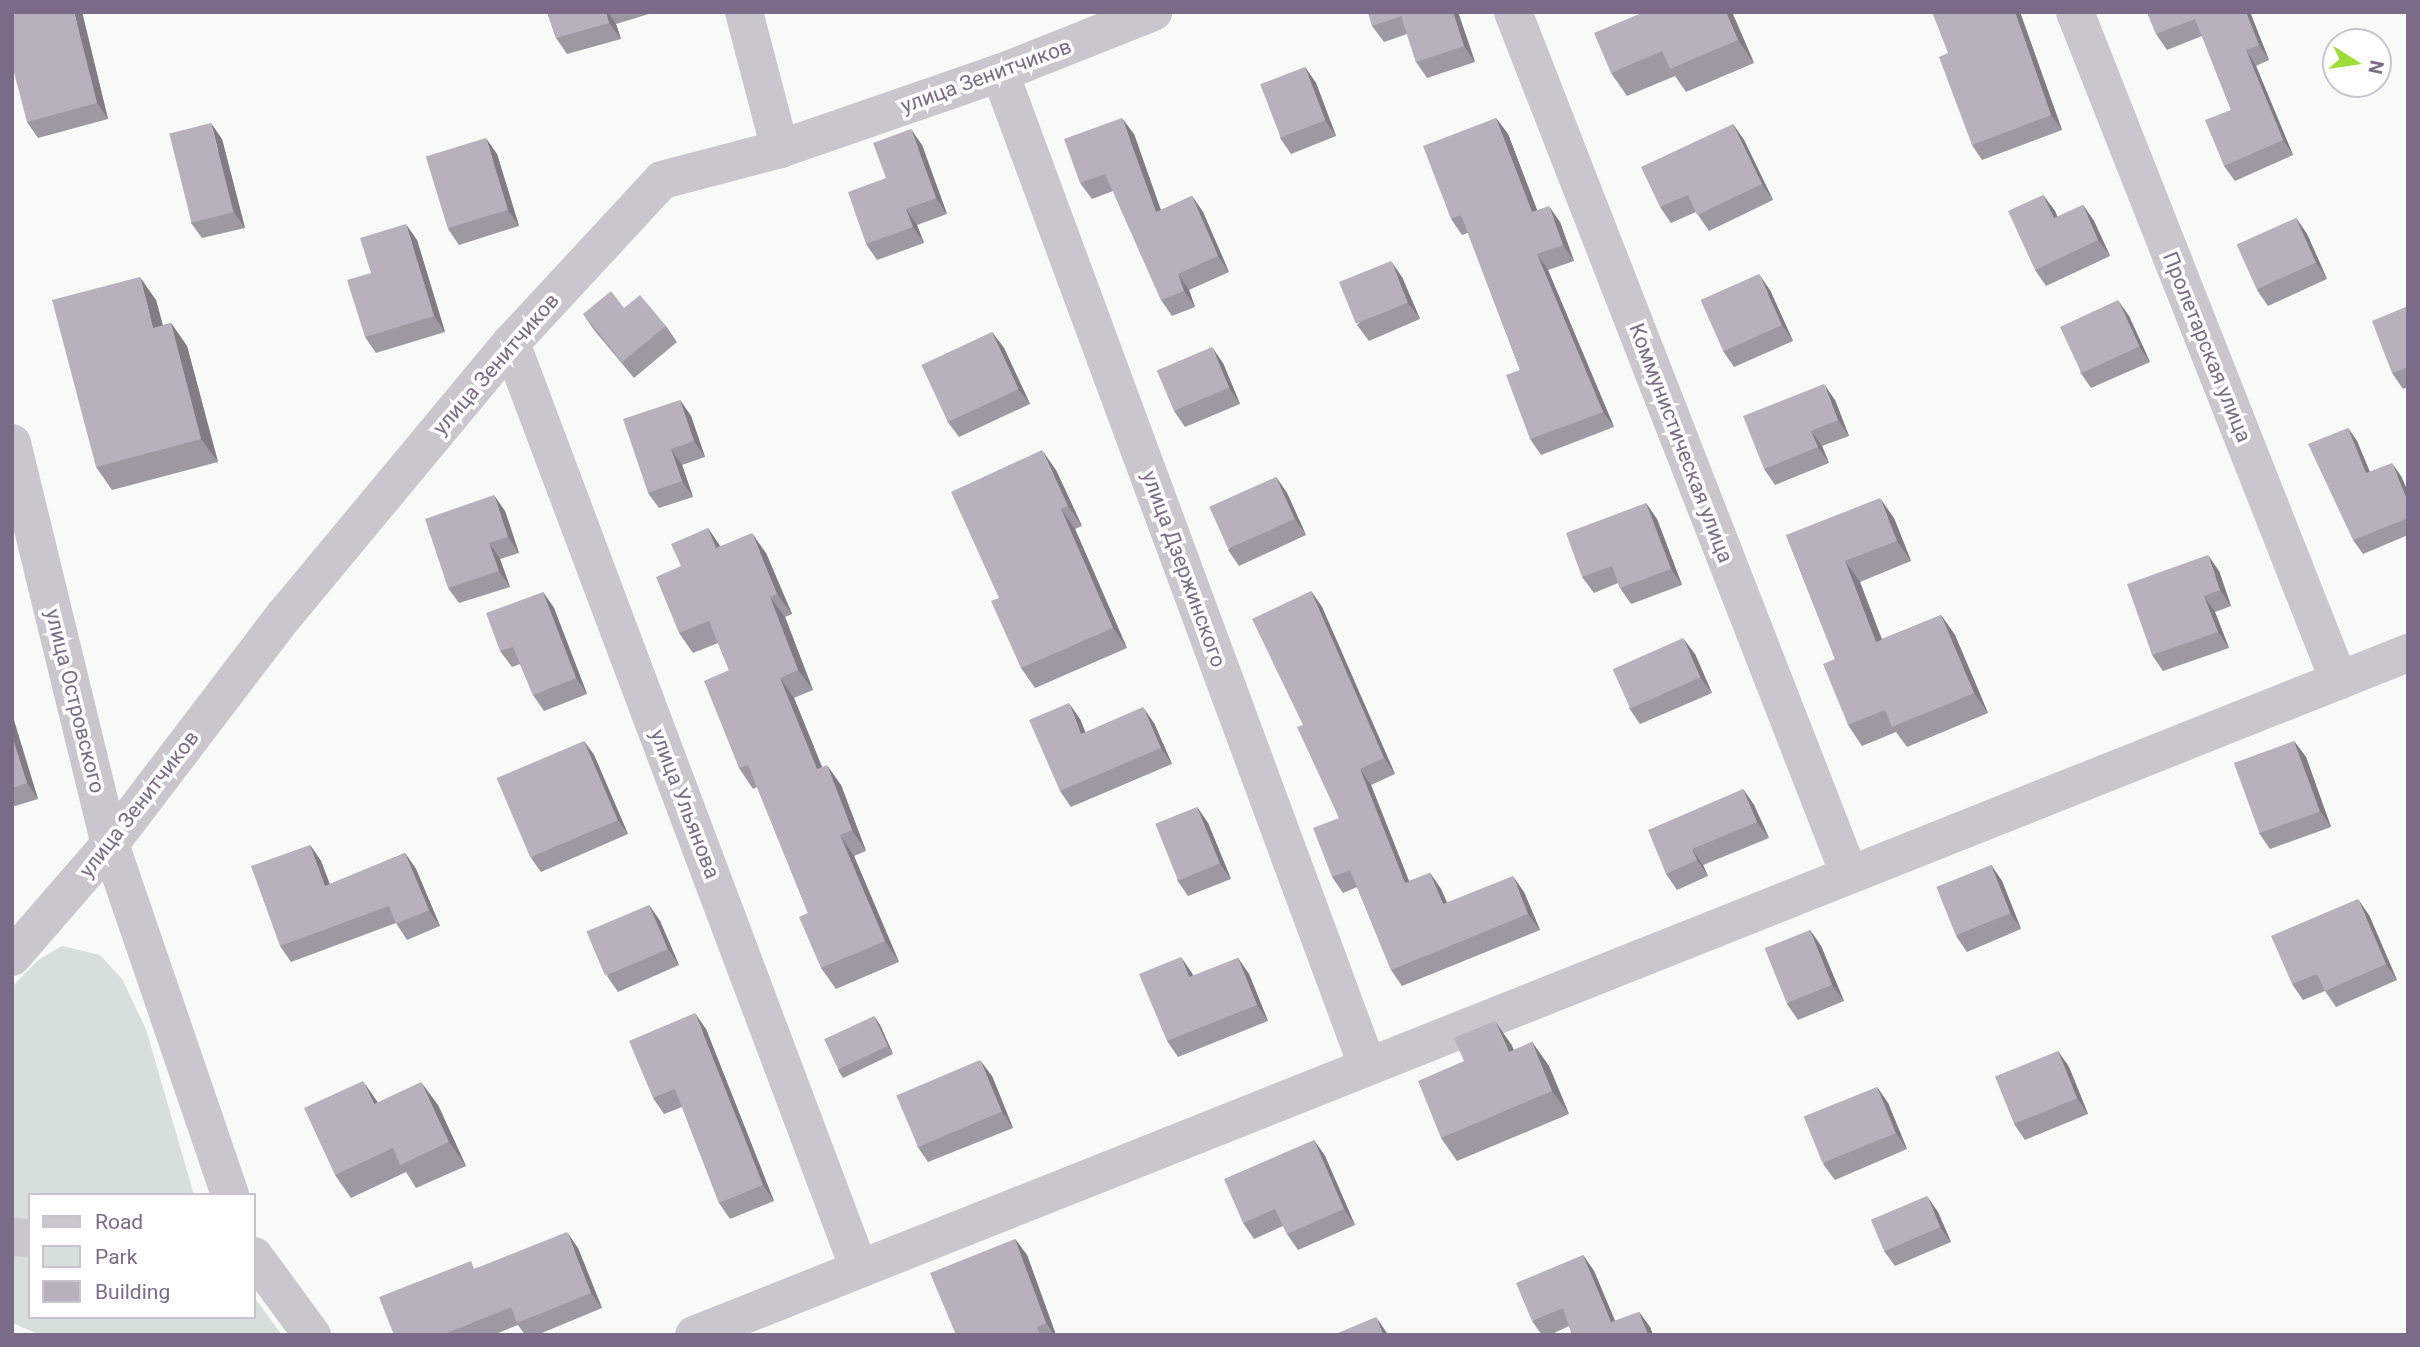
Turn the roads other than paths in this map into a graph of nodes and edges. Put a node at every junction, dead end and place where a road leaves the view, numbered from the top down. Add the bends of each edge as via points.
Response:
1 (744, 12) edge
2 (1153, 12) edge
3 (1513, 12) edge
4 (2075, 12) edge
5 (1000, 73) junction
6 (780, 149) junction
7 (511, 342) junction
8 (12, 443) edge
9 (2408, 653) edge
10 (2339, 681) junction
11 (110, 845) junction
12 (1849, 874) junction
13 (12, 957) edge
14 (1367, 1065) junction
15 (229, 1193) edge
16 (256, 1259) edge
17 (858, 1266) junction
18 (313, 1335) edge
19 (694, 1335) edge

1 - 6 street
2 - 5 street, улица Зенитчиков
3 - 12 street, Коммунистическая улица
4 - 10 street, Пролетарская улица
5 - 6 street, улица Зенитчиков
5 - 14 street, улица Дзержинского
6 - 7 street, улица Зенитчиков via 662,180
7 - 11 street, улица Зенитчиков via 284,617
7 - 17 street, улица Ульянова
8 - 11 street, улица Островского
9 - 10 street
10 - 12 street
11 - 13 street, улица Зенитчиков
11 - 15 street, улица Островского
12 - 14 street
14 - 17 street
16 - 18 street
17 - 19 street

